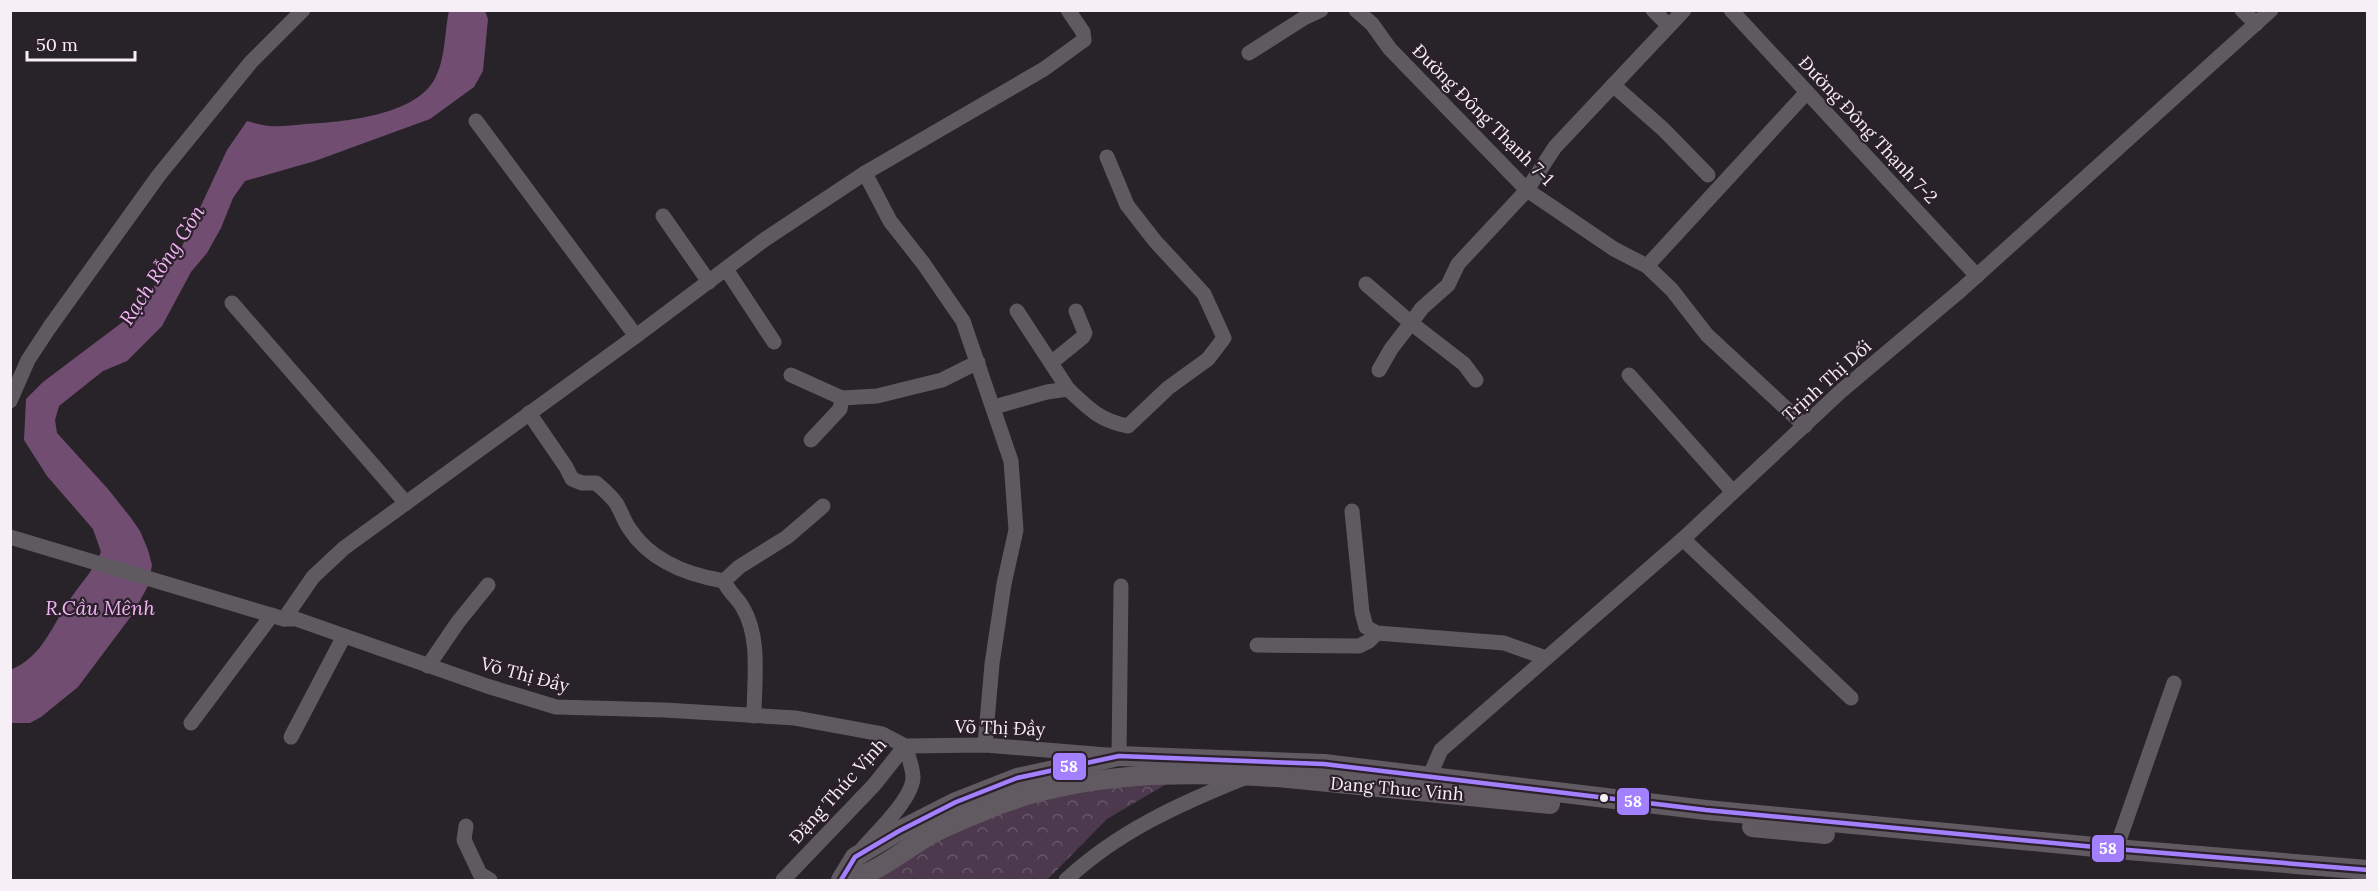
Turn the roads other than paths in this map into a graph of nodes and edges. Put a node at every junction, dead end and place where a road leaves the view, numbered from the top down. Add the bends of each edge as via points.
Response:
1 (303, 10) edge
2 (1068, 10) edge
3 (1321, 10) edge
4 (1356, 10) edge
5 (1653, 10) edge
6 (1684, 10) edge
7 (1731, 10) edge
8 (2242, 10) edge
9 (2271, 10) edge
10 (2256, 24) junction
11 (1669, 26) junction
12 (1249, 53) dead end
13 (1613, 85) junction
14 (1807, 92) junction
15 (476, 121) dead end
16 (1107, 157) dead end
17 (865, 173) junction
18 (1707, 175) dead end
19 (1527, 190) junction
20 (663, 216) dead end
21 (1647, 266) junction
22 (726, 269) junction
23 (1977, 276) junction
24 (709, 282) junction
25 (1366, 284) dead end
26 (232, 303) dead end
27 (1017, 311) dead end
28 (1076, 311) dead end
29 (1411, 323) junction
30 (636, 336) junction
31 (774, 342) dead end
32 (978, 362) junction
33 (1051, 363) junction
34 (1379, 370) dead end
35 (791, 375) dead end
36 (1629, 375) dead end
37 (1476, 380) dead end
38 (1068, 389) junction
39 (842, 398) junction
40 (10, 401) edge
41 (994, 407) junction
42 (529, 413) junction
43 (1805, 426) junction
44 (811, 440) dead end
45 (1733, 492) junction
46 (406, 503) junction
47 (823, 506) dead end
48 (1352, 511) dead end
49 (10, 537) edge
50 (1683, 539) junction
51 (724, 581) junction
52 (488, 585) dead end
53 (1121, 586) dead end
54 (278, 617) junction
55 (1377, 633) junction
56 (344, 636) junction
57 (1257, 645) dead end
58 (1546, 658) junction
59 (428, 666) junction
60 (2174, 683) dead end
61 (1851, 698) dead end
62 (754, 716) junction
63 (191, 723) dead end
64 (291, 737) dead end
65 (986, 745) junction
66 (905, 746) junction
67 (1119, 756) junction
68 (1250, 775) junction
69 (1427, 783) junction
70 (466, 826) dead end
71 (2116, 849) junction
72 (855, 857) junction
73 (2367, 870) edge
74 (490, 880) edge
75 (783, 880) edge
76 (841, 880) edge
77 (848, 880) edge
78 (1066, 880) edge
79 (2361, 880) edge

1 - 40 street via 251,62 159,175 49,328 28,360
2 - 17 street via 1084,40 1044,69
3 - 12 street
4 - 19 street, Đường Đông Thạnh 7-1
5 - 11 street
6 - 11 street
7 - 14 street, Đường Đông Thạnh 7-2
8 - 10 street
9 - 10 street, Trịnh Thị Dối
10 - 23 street, Trịnh Thị Dối
11 - 13 street
13 - 18 street
13 - 19 street via 1555,147
14 - 21 street
14 - 23 street, Đường Đông Thạnh 7-2
15 - 30 street
16 - 38 street via 1127,205 1204,294 1224,338 1208,359 1168,388 1128,426 1110,423
17 - 22 street
17 - 32 street via 890,221 963,321
19 - 21 street, Đường Đông Thạnh 7-1 via 1614,249
19 - 29 street via 1458,264 1448,285
20 - 24 street
21 - 43 street, Đường Đông Thạnh 7-1 via 1707,334
22 - 24 street
22 - 31 street
23 - 43 street, Trịnh Thị Dối
24 - 30 street
25 - 29 street
26 - 46 street
27 - 33 street
28 - 33 street via 1083,337
29 - 34 street
29 - 37 street via 1464,364
30 - 42 street
32 - 39 street via 942,380 877,396
32 - 41 street
33 - 38 street
35 - 39 street
36 - 45 street
38 - 41 street
39 - 44 street via 840,409
41 - 65 street via 1011,461 1016,530 992,664
42 - 46 street
42 - 51 street via 572,479 596,483 616,503 629,530 648,549 674,568
43 - 45 street, Trịnh Thị Dối
45 - 50 street, Trịnh Thị Dối
46 - 54 street via 344,548
47 - 51 street
48 - 55 street via 1362,612 1366,627
49 - 54 street, Võ Thị Đầy
50 - 58 street, Trịnh Thị Dối
50 - 61 street
51 - 62 street via 743,607 752,629
52 - 59 street
53 - 67 street
54 - 56 street, Võ Thị Đầy via 296,619
54 - 63 street
55 - 57 street via 1359,646
55 - 58 street via 1504,643
56 - 59 street, Võ Thị Đầy
56 - 64 street
58 - 69 street, Trịnh Thị Dối via 1441,750
59 - 62 street, Võ Thị Đầy via 556,707
60 - 71 street
62 - 66 street, Võ Thị Đầy via 795,718 882,734
65 - 66 street, Võ Thị Đầy
65 - 67 street, Võ Thị Đầy
66 - 72 street, Đặng Thúc Vịnh via 911,764 911,787
66 - 75 street, Đặng Thúc Vịnh
67 - 69 main road, Dang Thuc Vinh via 1324,764
67 - 72 main road, Dang Thuc Vinh via 1007,782 956,802
68 - 69 main road, Dang Thuc Vinh
68 - 77 main road, Dang Thuc Vinh via 1148,775 1059,787 987,809 935,832 869,874
68 - 78 street via 1166,810 1116,840
69 - 71 main road, Dang Thuc Vinh
69 - 79 main road, Dang Thuc Vinh via 1787,831
70 - 74 street via 464,840 480,874
71 - 73 main road, Dang Thuc Vinh
72 - 76 main road, Dang Thuc Vinh

